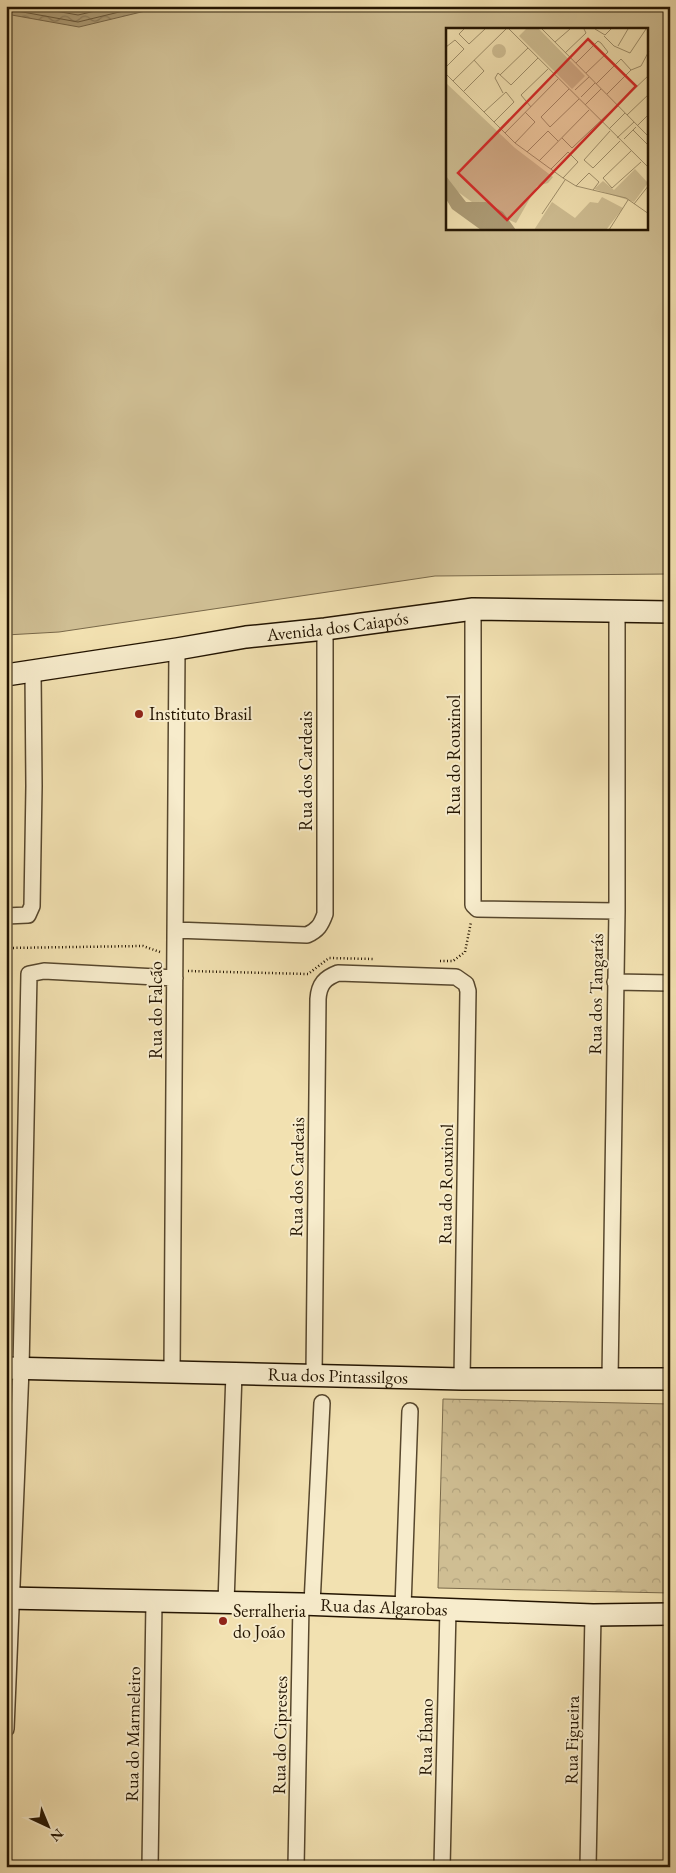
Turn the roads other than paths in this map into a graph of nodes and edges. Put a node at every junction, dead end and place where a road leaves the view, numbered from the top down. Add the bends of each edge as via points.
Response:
1 (473, 609) junction
2 (617, 611) junction
3 (670, 612) edge
4 (325, 629) junction
5 (177, 650) junction
6 (33, 671) junction
7 (6, 675) edge
8 (617, 911) junction
9 (6, 916) edge
10 (175, 930) junction
11 (179, 968) junction
12 (324, 980) joint
13 (614, 982) junction
14 (670, 983) edge
15 (14, 1369) edge
16 (172, 1371) junction
17 (234, 1373) junction
18 (314, 1375) junction
19 (610, 1378) junction
20 (462, 1379) junction
21 (670, 1379) edge
22 (322, 1403) dead end
23 (410, 1411) dead end
24 (9, 1598) edge
25 (154, 1602) junction
26 (226, 1602) junction
27 (307, 1604) junction
28 (403, 1607) junction
29 (448, 1609) junction
30 (670, 1614) edge
31 (593, 1615) junction
32 (6, 1729) edge
33 (150, 1867) edge
34 (296, 1867) edge
35 (442, 1867) edge
36 (588, 1867) edge

1 - 2 street, Avenida dos Caiapós
1 - 4 street, Avenida dos Caiapós
1 - 8 street, Rua do Rouxinol via 473,905 477,909
2 - 3 street, Avenida dos Caiapós
2 - 8 street, Rua dos Tangarás
4 - 5 street, Avenida dos Caiapós via 246,637
4 - 10 street, Rua dos Cardeais via 325,914 321,924 306,935
5 - 6 street, Avenida dos Caiapós
5 - 10 street, Rua do Falcão
6 - 7 street, Avenida dos Caiapós
6 - 9 street via 31,912 27,916
8 - 13 street, Rua dos Tangarás
10 - 11 street, Rua do Falcão
11 - 15 street via 29,974
11 - 16 street, Rua do Falcão
12 - 18 street, Rua dos Cardeais via 318,999
12 - 20 street, Rua do Rouxinol via 338,973 456,977 466,984
13 - 14 street
13 - 19 street, Rua dos Tangarás
15 - 16 street, Rua dos Pintassilgos
15 - 24 street
16 - 17 street, Rua dos Pintassilgos
17 - 18 street, Rua dos Pintassilgos
17 - 26 street
18 - 20 street, Rua dos Pintassilgos
19 - 20 street, Rua dos Pintassilgos
19 - 21 street, Rua dos Pintassilgos
22 - 27 street, Rua do Ciprestes
23 - 28 street
24 - 25 street, Rua das Algarobas
24 - 32 street
25 - 26 street, Rua das Algarobas
25 - 33 street, Rua do Marmeleiro
26 - 27 street, Rua das Algarobas
27 - 28 street, Rua das Algarobas
27 - 34 street, Rua do Ciprestes
28 - 29 street, Rua das Algarobas
29 - 31 street, Rua das Algarobas
29 - 35 street, Rua Ébano
30 - 31 street, Rua das Algarobas
31 - 36 street, Rua Figueira

